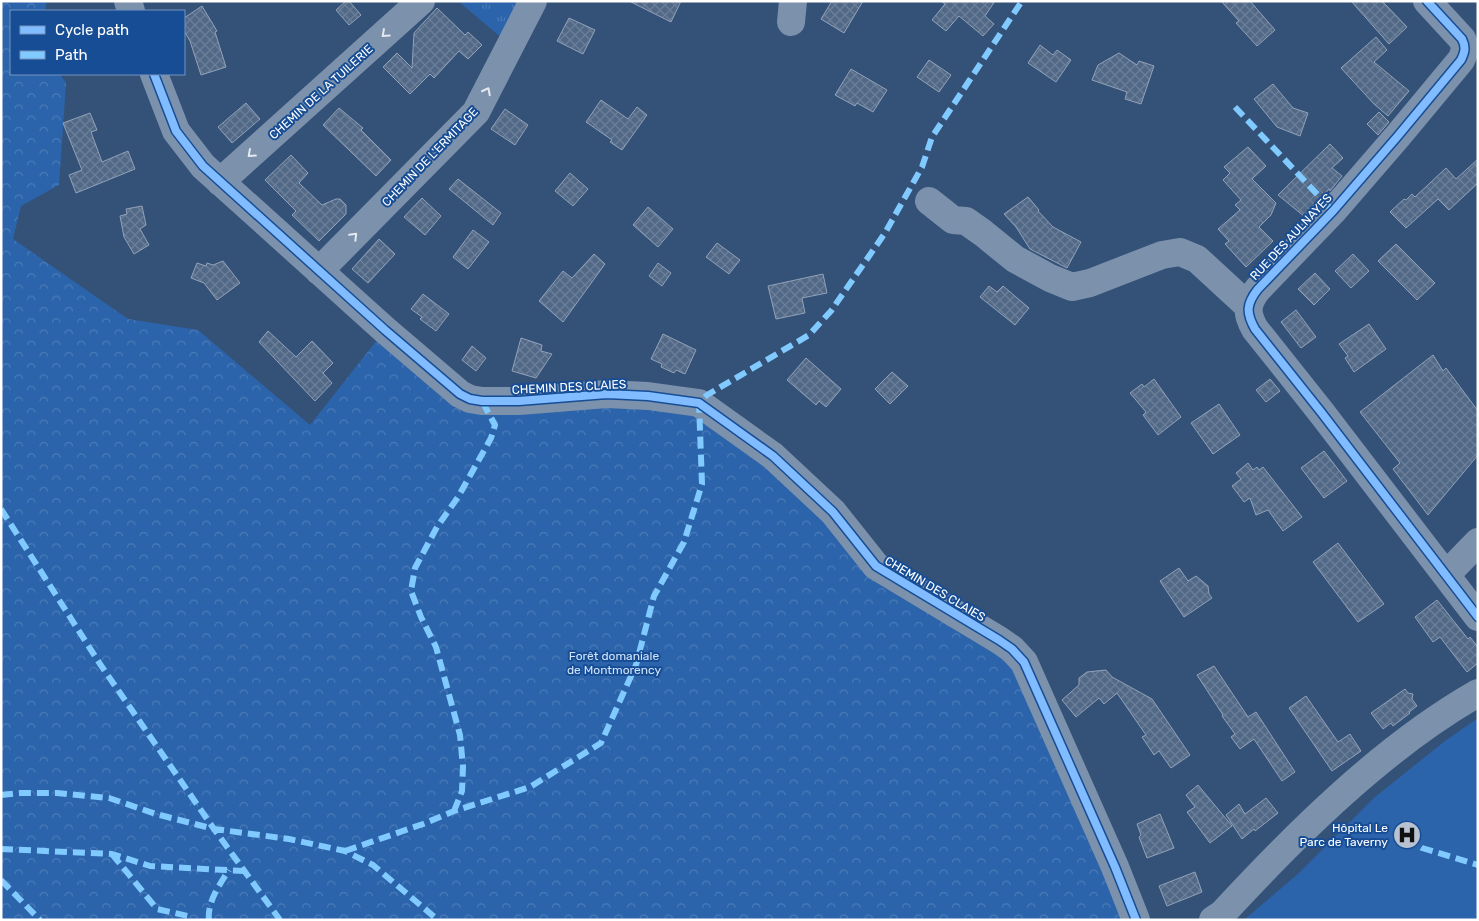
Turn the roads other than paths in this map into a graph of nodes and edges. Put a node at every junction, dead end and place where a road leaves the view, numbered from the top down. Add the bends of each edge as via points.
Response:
1 (421, 1) edge
2 (533, 1) edge
3 (1427, 1) edge
4 (1472, 39) edge
5 (154, 75) edge
6 (220, 182) junction
7 (928, 201) dead end
8 (320, 271) junction
9 (1248, 306) junction
10 (1478, 542) edge
11 (1446, 575) junction
12 (1478, 617) edge
13 (1478, 693) edge
14 (1136, 920) edge
15 (1213, 920) edge

1 -> 6 street, CHEMIN DE LA TUILERIE
8 -> 2 street, CHEMIN DE L'ERMITAGE via 476,112
3 - 4 street, RUE DES AULNAYES via 1460,36
4 - 9 street, RUE DES AULNAYES via 1461,60 1397,137 1333,211 1258,289
5 - 6 street, CHEMIN DES CLAIES via 176,131
6 - 8 street, CHEMIN DES CLAIES
7 - 9 street via 954,220 966,221 1015,259 1072,287 1162,255 1180,252 1197,259
8 - 14 street, CHEMIN DES CLAIES via 384,330 470,399 518,401 607,394 699,403 773,456 833,512 876,566 999,640 1024,662
9 - 11 street via 1249,318 1255,329
10 - 11 street
11 - 12 street
13 - 15 street via 1394,751 1313,821

